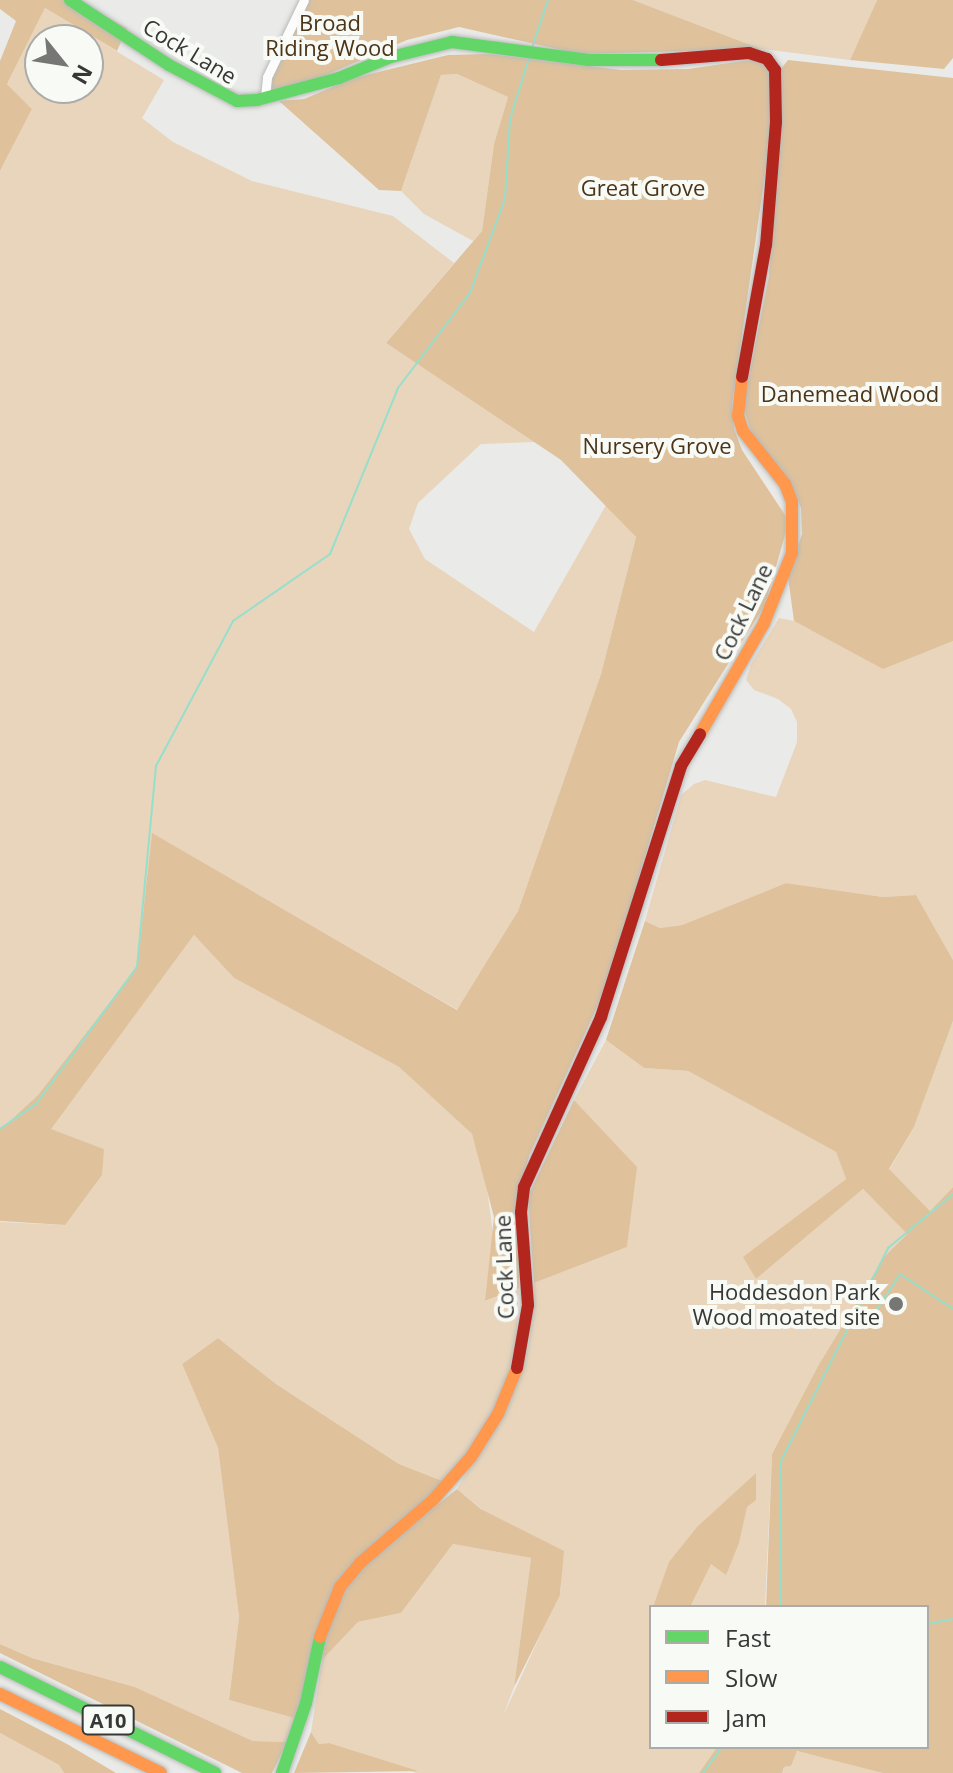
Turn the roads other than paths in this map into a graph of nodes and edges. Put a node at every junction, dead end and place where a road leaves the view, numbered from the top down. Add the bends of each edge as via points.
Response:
1 (70, 0) edge
2 (304, 0) edge
3 (265, 97) junction
4 (0, 1667) edge
5 (0, 1694) edge
6 (161, 1773) edge
7 (215, 1773) edge
8 (282, 1773) edge

1 - 3 main road, Cock Lane via 222,96 244,101
2 - 3 street via 267,77
3 - 8 main road, Cock Lane via 452,42 589,60 749,53 773,63 776,122 766,245 738,416 743,431 785,484 795,521 792,553 764,623 681,766 601,1017 524,1187 528,1315 517,1370 471,1457 340,1587 322,1626
4 - 7 main road, A10
5 - 6 main road, A10

